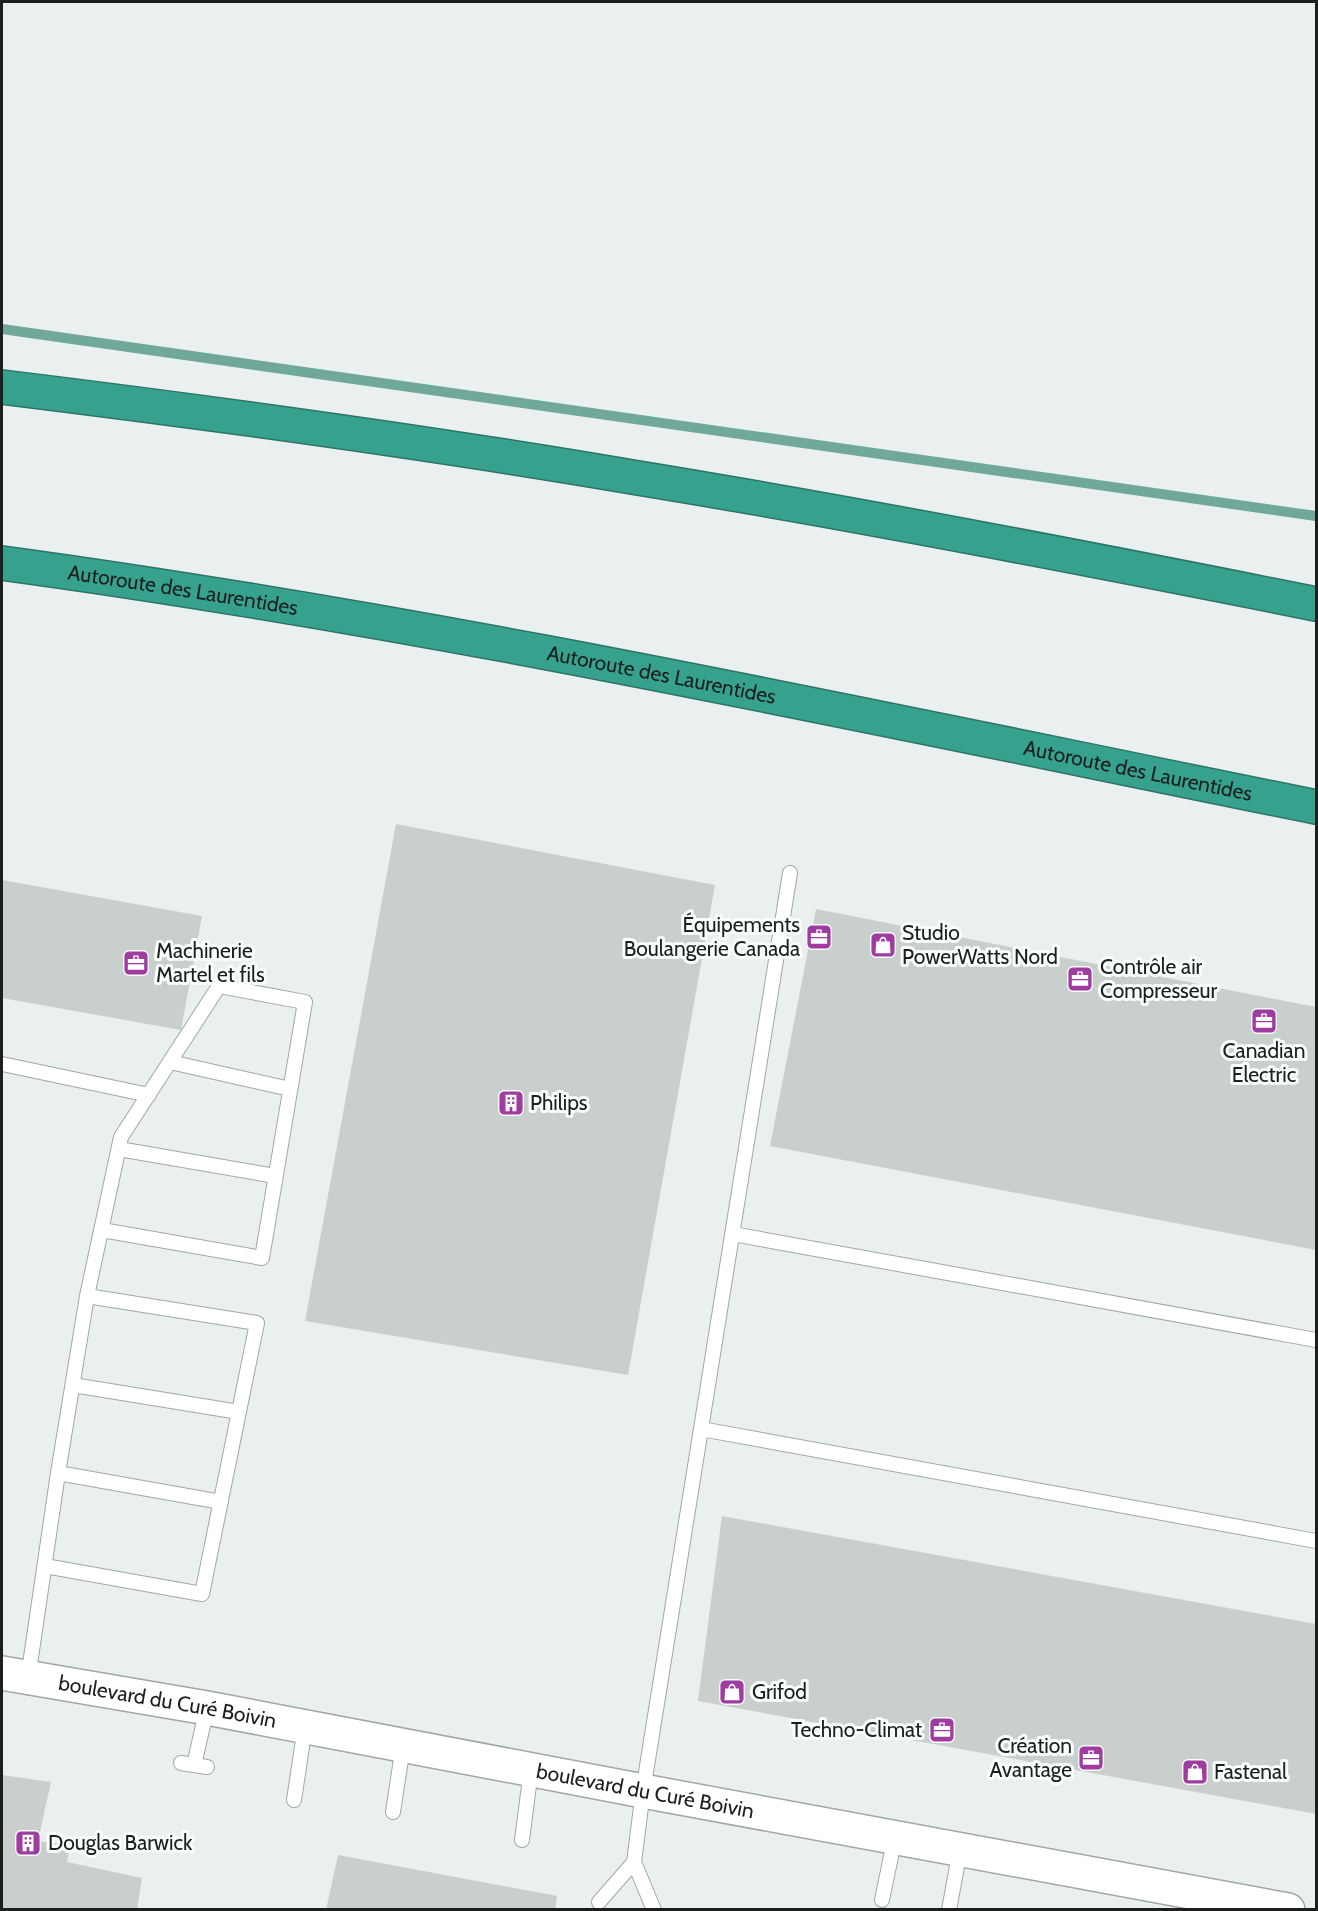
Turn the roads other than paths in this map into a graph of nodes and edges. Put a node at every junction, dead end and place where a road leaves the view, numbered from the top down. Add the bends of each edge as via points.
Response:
1 (2, 387) edge
2 (2, 563) edge
3 (1317, 604) edge
4 (1317, 807) edge
5 (790, 873) dead end
6 (170, 1062) junction
7 (2, 1064) edge
8 (290, 1089) junction
9 (148, 1095) junction
10 (119, 1149) junction
11 (275, 1176) junction
12 (102, 1230) junction
13 (733, 1234) junction
14 (87, 1296) junction
15 (1317, 1340) edge
16 (73, 1385) junction
17 (239, 1412) junction
18 (701, 1429) junction
19 (58, 1473) junction
20 (221, 1502) junction
21 (1317, 1541) edge
22 (45, 1566) junction
23 (15, 1676) edge
24 (207, 1708) junction
25 (305, 1727) junction
26 (403, 1746) junction
27 (194, 1765) dead end
28 (531, 1770) junction
29 (643, 1791) junction
30 (294, 1800) dead end
31 (393, 1812) dead end
32 (895, 1836) junction
33 (522, 1840) dead end
34 (960, 1849) junction
35 (634, 1862) junction
36 (882, 1900) dead end
37 (599, 1902) dead end
38 (654, 1910) edge
39 (949, 1910) edge
40 (1288, 1910) edge

1 - 3 highway via 637,477 906,524
2 - 4 highway, Autoroute des Laurentides via 340,614 564,655
5 - 13 lane
6 - 8 lane
6 - 8 lane via 219,986 305,1002
6 - 9 lane
7 - 9 lane
8 - 11 lane
9 - 10 lane via 121,1137
10 - 11 lane
10 - 12 lane
11 - 12 lane via 261,1258
12 - 14 lane
13 - 15 lane
13 - 18 lane
14 - 16 lane
14 - 17 lane via 257,1323
16 - 17 lane
16 - 19 lane
17 - 20 lane
18 - 21 lane
18 - 29 lane
19 - 20 lane
19 - 22 lane
20 - 22 lane via 202,1594
22 - 23 lane
23 - 24 street, boulevard du Curé Boivin
24 - 25 street, boulevard du Curé Boivin
24 - 27 lane
25 - 26 street, boulevard du Curé Boivin
25 - 30 lane
26 - 28 street, boulevard du Curé Boivin
26 - 31 lane
28 - 29 street, boulevard du Curé Boivin
28 - 33 lane
29 - 32 street, boulevard du Curé Boivin
29 - 35 lane
32 - 34 street, boulevard du Curé Boivin
32 - 36 lane
34 - 39 lane
34 - 40 street, boulevard du Curé Boivin
35 - 37 lane
35 - 38 lane

